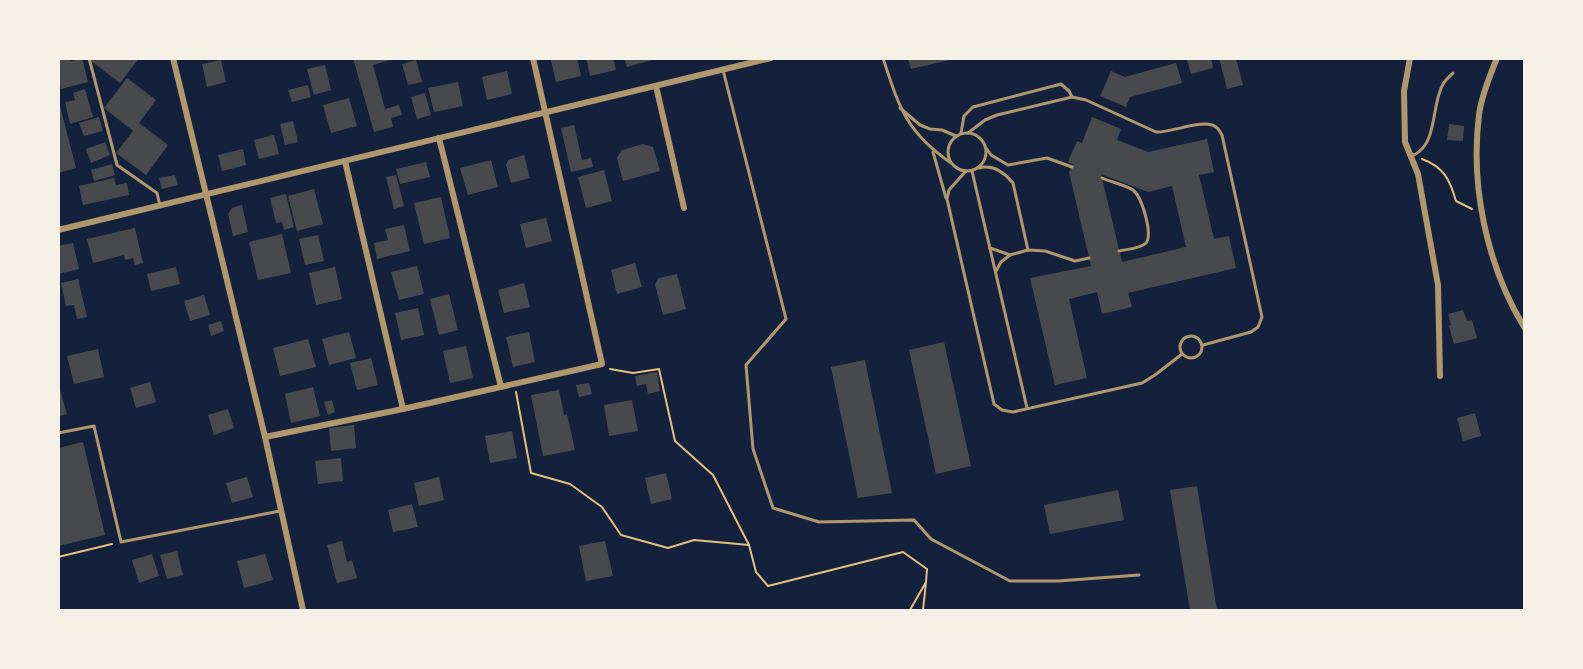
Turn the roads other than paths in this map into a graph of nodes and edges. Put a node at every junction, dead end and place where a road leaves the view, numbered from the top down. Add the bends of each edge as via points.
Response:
1 (89, 58) edge
2 (173, 58) edge
3 (533, 58) edge
4 (771, 58) edge
5 (883, 58) edge
6 (1410, 58) edge
7 (1497, 58) edge
8 (723, 70) junction
9 (1453, 73) dead end
10 (656, 86) junction
11 (1072, 97) junction
12 (898, 106) junction
13 (546, 112) junction
14 (962, 133) junction
15 (968, 133) junction
16 (956, 136) junction
17 (439, 138) junction
18 (985, 147) junction
19 (933, 150) junction
20 (1411, 154) junction
21 (345, 161) junction
22 (951, 162) junction
23 (1072, 167) dead end
24 (977, 168) junction
25 (966, 171) junction
26 (972, 171) junction
27 (1102, 178) dead end
28 (206, 196) junction
29 (947, 199) junction
30 (160, 207) junction
31 (684, 208) dead end
32 (59, 228) edge
33 (990, 248) junction
34 (1028, 250) junction
35 (1119, 251) dead end
36 (1010, 255) junction
37 (1089, 258) dead end
38 (995, 272) junction
39 (1524, 327) edge
40 (1203, 345) junction
41 (1182, 354) junction
42 (1440, 376) dead end
43 (501, 387) junction
44 (1027, 408) junction
45 (403, 409) junction
46 (58, 433) edge
47 (265, 437) junction
48 (280, 511) junction
49 (1139, 575) dead end
50 (303, 610) edge

1 - 30 lane via 117,165 157,193
2 - 28 street
3 - 13 street
4 - 8 street
5 - 12 lane
6 - 20 street via 1404,91 1405,142
7 - 39 street via 1479,114 1477,178 1488,237 1510,303
8 - 10 street
8 - 49 lane via 786,319 746,365 753,449 773,508 819,522 914,520 931,539 1010,581
9 - 20 lane via 1443,84 1427,141 1421,152
10 - 13 street
10 - 31 street
11 - 14 lane via 1061,84 973,107 964,116
11 - 15 lane via 985,120
11 - 40 lane via 1156,132 1205,124 1216,126 1222,135 1262,317 1251,332
12 - 16 lane via 920,125
12 - 19 lane
13 - 17 street
13 - 43 street via 602,361
14 - 15 lane
14 - 16 lane
15 - 18 lane via 979,137
16 - 22 lane via 947,151
17 - 21 street
17 - 43 street
18 - 23 lane via 1008,165 1047,158
18 - 24 lane via 985,159
19 - 22 lane
19 - 29 lane
20 - 42 street via 1437,285
21 - 28 street
21 - 45 street
22 - 25 lane
24 - 26 lane
24 - 34 lane via 995,168 1012,183
25 - 26 lane
25 - 29 lane via 949,190
26 - 33 lane
27 - 35 lane via 1132,190 1142,204 1147,224 1147,242
28 - 30 street
28 - 47 street
29 - 44 lane via 994,404 1012,412
30 - 32 street
33 - 36 lane
33 - 38 lane
34 - 36 lane
34 - 37 lane via 1075,261
36 - 38 lane
38 - 44 lane
40 - 41 lane via 1194,358
40 - 41 lane via 1193,336 1185,337 1180,345
41 - 44 lane via 1142,382
43 - 45 street
45 - 47 street
46 - 48 lane via 94,426 121,542
47 - 48 street
48 - 50 street

